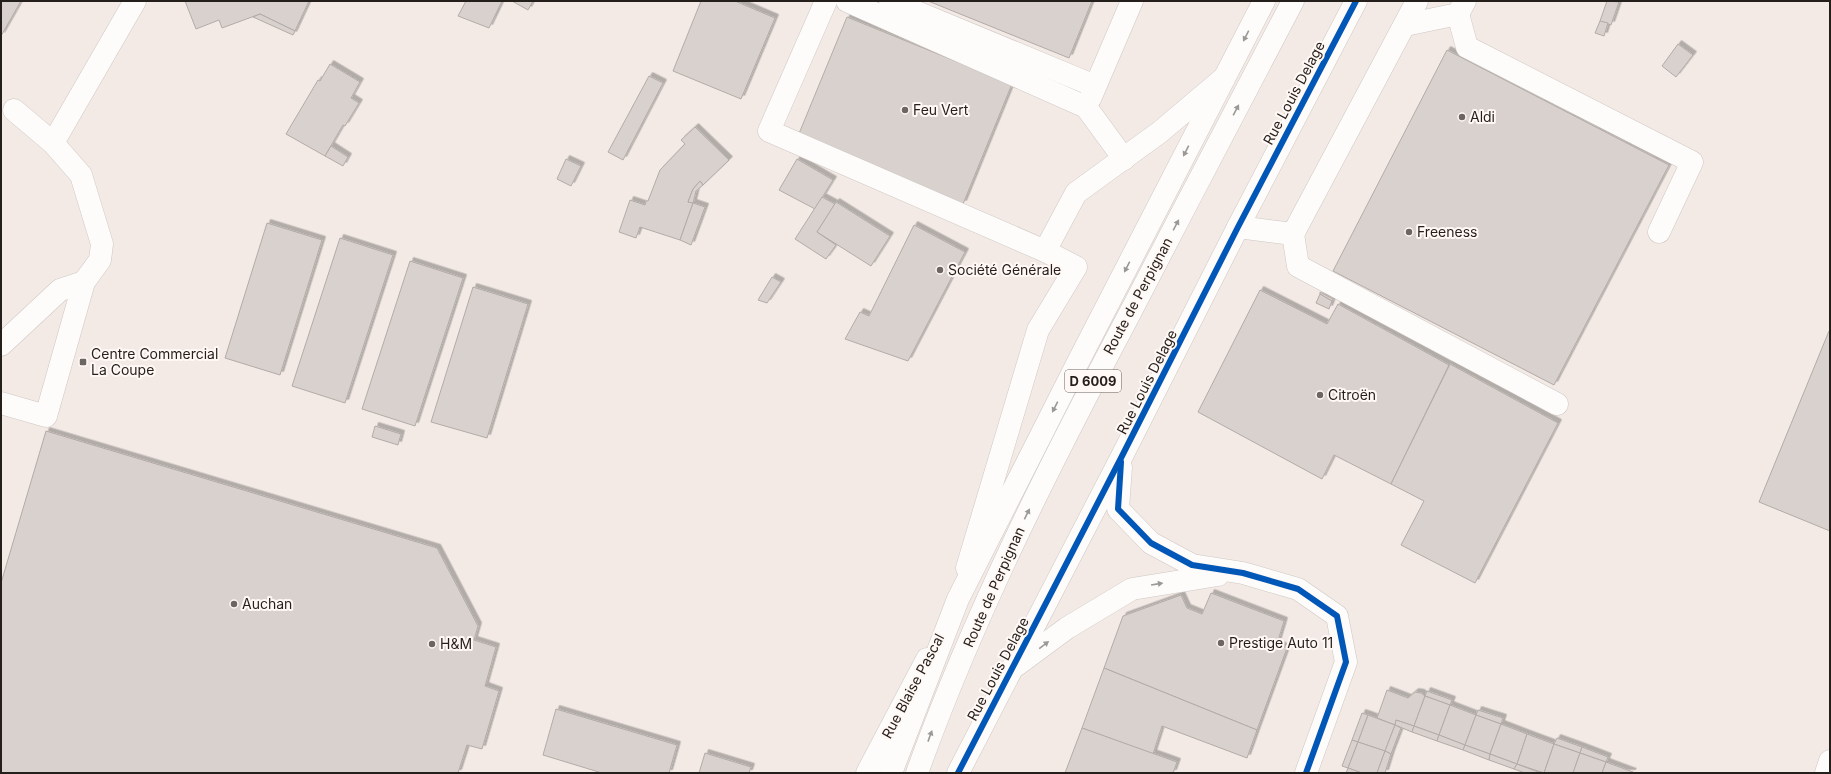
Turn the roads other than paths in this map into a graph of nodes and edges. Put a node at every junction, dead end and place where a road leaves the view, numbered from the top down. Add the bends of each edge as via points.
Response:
1 (135, 1) edge
2 (826, 1) edge
3 (847, 1) edge
4 (890, 1) edge
5 (1132, 1) edge
6 (1264, 1) edge
7 (1293, 1) edge
8 (1356, 1) edge
9 (1417, 1) edge
10 (1462, 8) edge
11 (1405, 25) junction
12 (1224, 78) junction
13 (1095, 86) junction
14 (1086, 107) junction
15 (14, 110) dead end
16 (53, 143) junction
17 (1124, 159) junction
18 (1238, 227) junction
19 (1659, 232) dead end
20 (1293, 234) junction
21 (1045, 251) junction
22 (84, 282) junction
23 (1, 345) edge
24 (1, 403) edge
25 (1557, 404) dead end
26 (1122, 458) junction
27 (1243, 573) junction
28 (958, 599) junction
29 (1013, 668) junction
30 (1830, 761) edge
31 (867, 773) edge
32 (891, 773) edge
33 (917, 773) edge
34 (958, 773) edge
35 (1306, 773) edge
36 (1826, 773) edge

1 - 16 main road
2 - 21 main road via 769,131
3 - 14 main road
4 - 13 main road
5 - 13 main road
6 -> 12 main road, Route de Perpignan / D 6009
33 -> 7 main road, Route de Perpignan / D 6009 via 992,588 1058,449
8 - 18 main road, Rue Louis Delage
9 - 11 main road
10 - 11 main road
10 - 19 main road via 1467,47 1692,162
11 - 20 main road
12 - 17 main road
12 -> 28 main road, Route de Perpignan / D 6009
13 - 14 main road
14 - 17 main road
15 - 16 main road
16 - 22 main road via 81,175 102,244 100,260
17 - 21 main road via 1076,193
18 - 20 main road
18 - 26 main road, Rue Louis Delage
20 - 25 main road via 1298,266
21 - 28 main road via 1076,267 1038,330
22 - 23 main road via 60,290
22 - 24 main road via 46,416
26 - 27 main road via 1118,509 1151,543 1192,565
26 - 29 main road, Rue Louis Delage
29 -> 27 main road via 1067,628 1132,589 1199,577
27 - 35 main road via 1298,589 1337,616 1346,662
28 - 31 main road, Rue Blaise Pascal
28 - 32 main road, Route de Perpignan / D 6009
29 - 34 main road, Rue Louis Delage
30 - 36 main road

